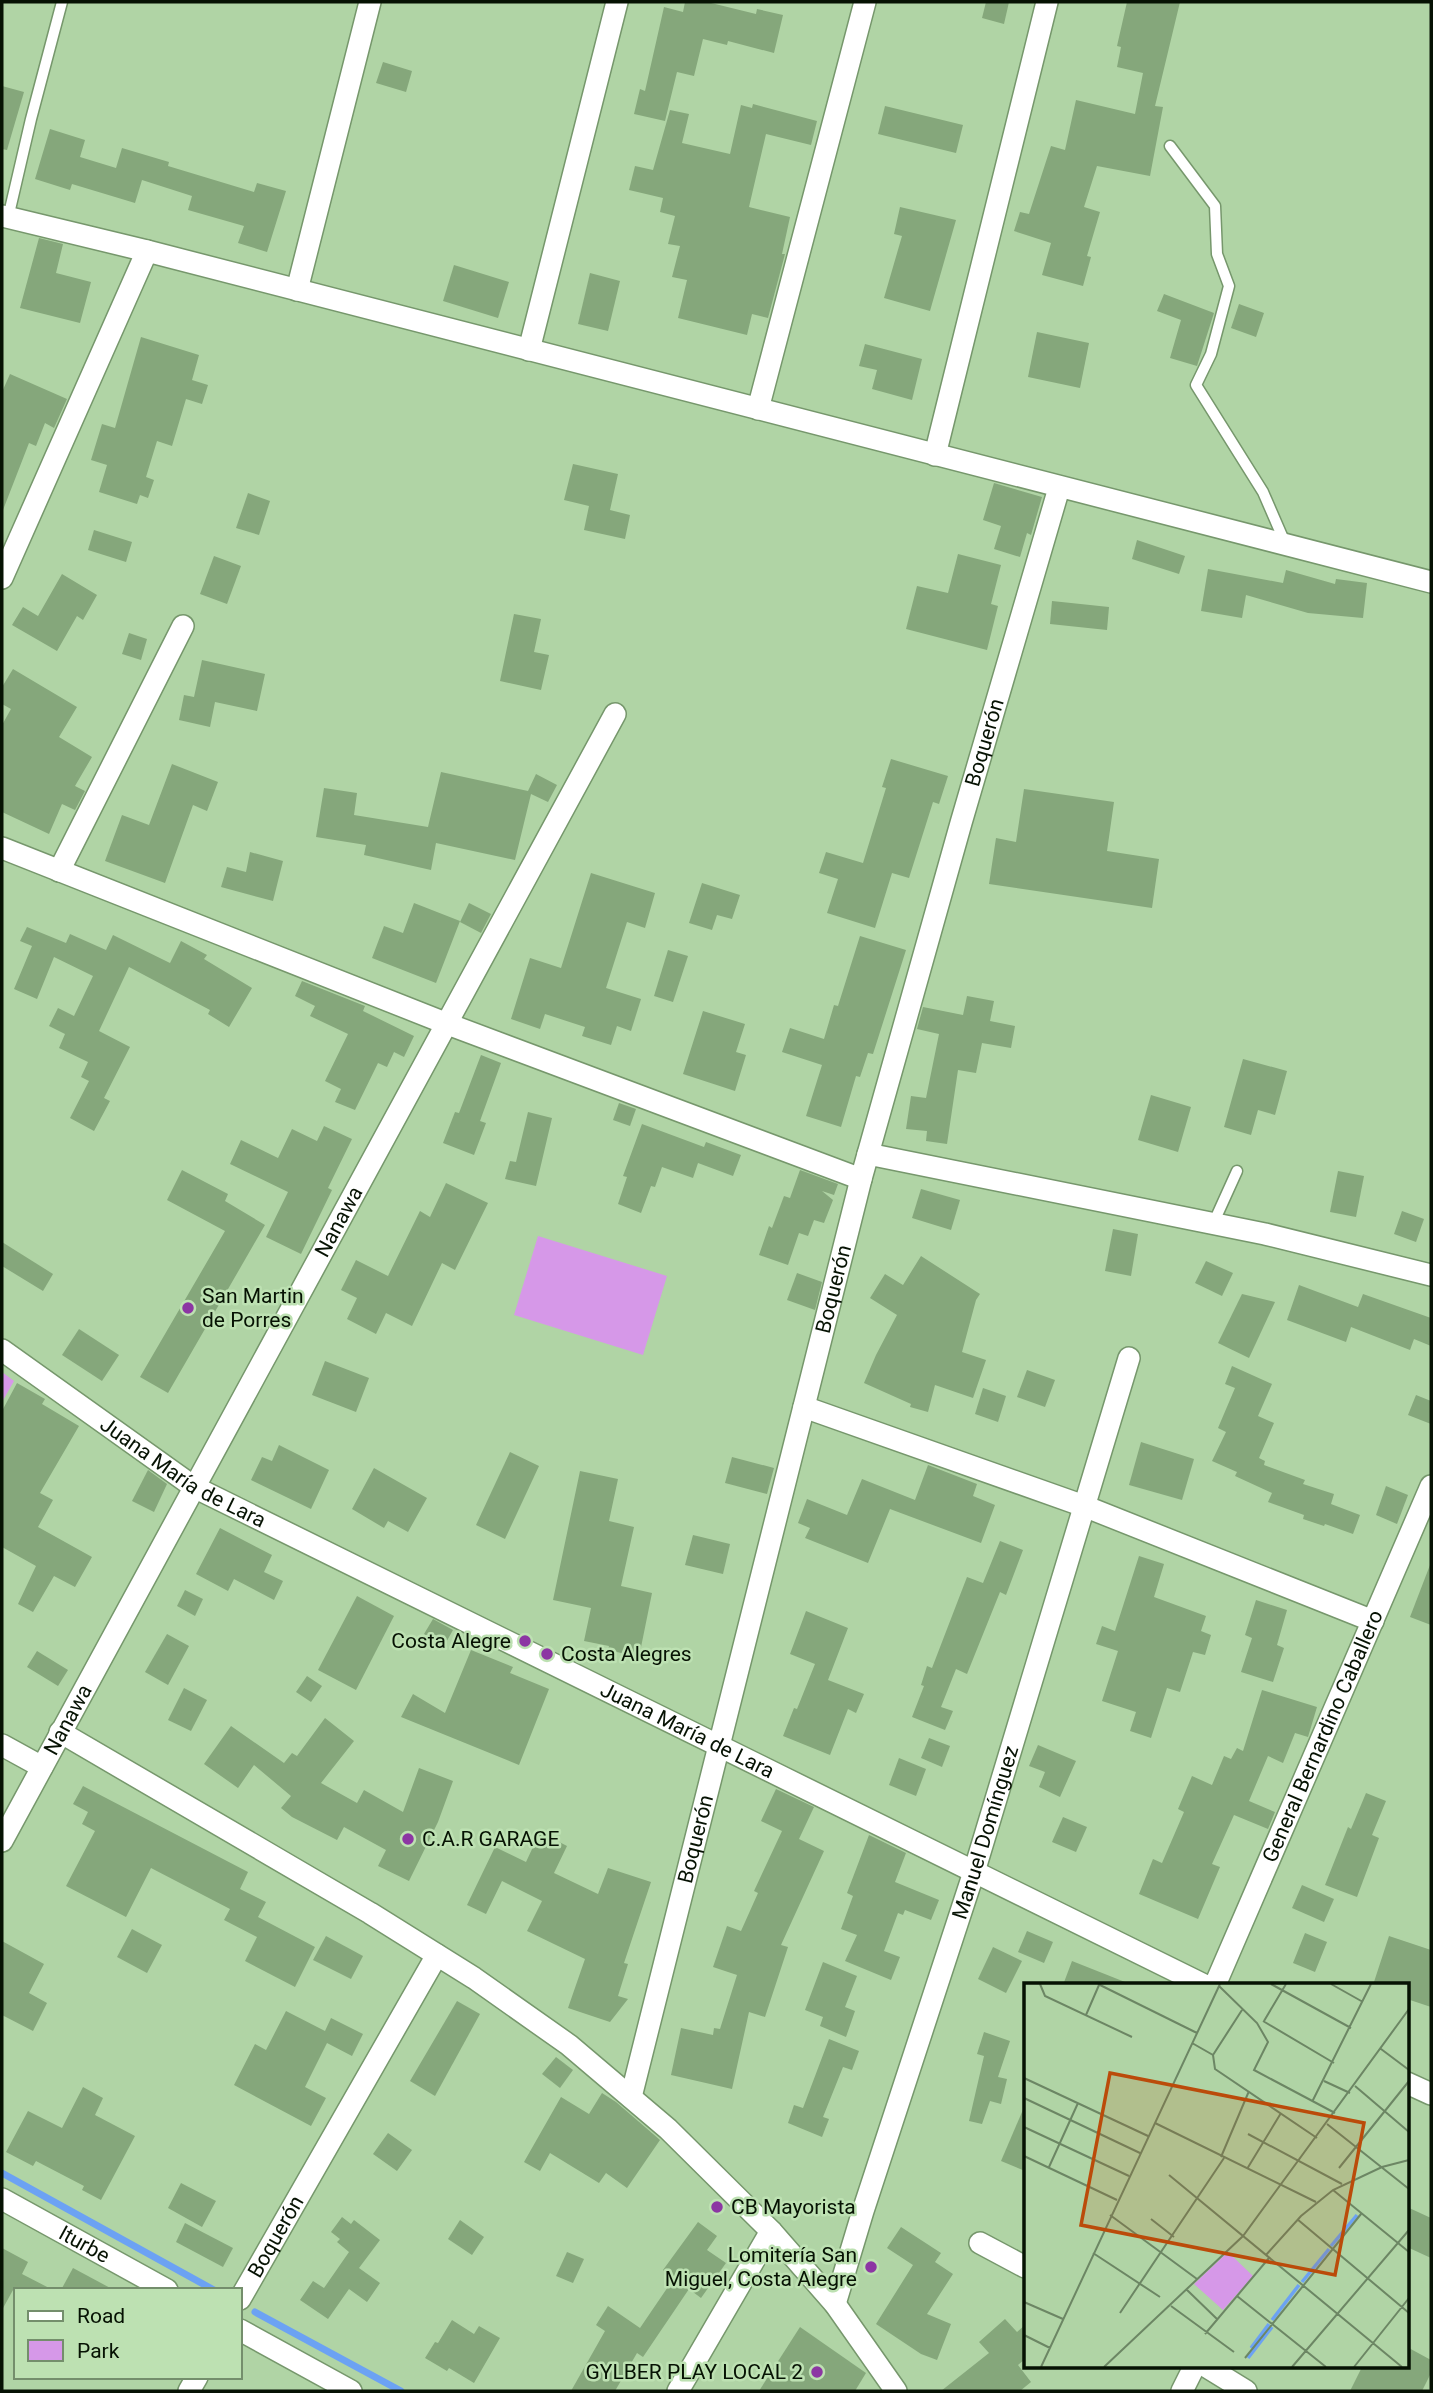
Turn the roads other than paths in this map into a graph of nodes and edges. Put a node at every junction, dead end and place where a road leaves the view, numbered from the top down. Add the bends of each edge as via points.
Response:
1 (62, 2) edge
2 (370, 2) edge
3 (617, 2) edge
4 (865, 2) edge
5 (1047, 2) edge
6 (1170, 146) dead end
7 (5, 217) edge
8 (147, 251) junction
9 (297, 289) junction
10 (529, 350) junction
11 (758, 409) junction
12 (935, 455) junction
13 (1059, 488) junction
14 (1286, 545) junction
15 (2, 578) edge
16 (1431, 582) edge
17 (183, 626) dead end
18 (615, 714) dead end
19 (2, 848) edge
20 (59, 871) junction
21 (445, 1023) junction
22 (868, 1154) junction
23 (1237, 1171) dead end
24 (861, 1179) junction
25 (1213, 1224) junction
26 (1431, 1275) edge
27 (2, 1350) edge
28 (1129, 1358) dead end
29 (804, 1407) junction
30 (1431, 1486) edge
31 (194, 1487) junction
32 (1084, 1506) junction
33 (1373, 1621) junction
34 (61, 1732) junction
35 (2, 1745) edge
36 (720, 1747) junction
37 (42, 1767) junction
38 (2, 1841) edge
39 (974, 1872) junction
40 (437, 1955) junction
41 (1200, 1983) edge
42 (1216, 1983) edge
43 (1408, 2083) edge
44 (1431, 2094) edge
45 (631, 2097) junction
46 (2, 2199) edge
47 (771, 2231) junction
48 (980, 2243) dead end
49 (1024, 2266) edge
50 (163, 2288) edge
51 (242, 2296) edge
52 (835, 2304) junction
53 (242, 2331) edge
54 (1194, 2368) edge
55 (1209, 2368) edge
56 (351, 2391) edge
57 (678, 2391) edge
58 (896, 2391) edge
59 (1182, 2391) edge
60 (1246, 2391) edge

1 - 7 lane
2 - 9 street
3 - 10 street
4 - 11 street
5 - 12 street
6 - 14 lane via 1215,206 1217,254 1229,286 1211,354 1196,386 1262,492
7 - 8 street
8 - 9 street
8 - 15 street
9 - 10 street
10 - 11 street
11 - 12 street
12 - 13 street
13 - 14 street
13 - 22 street, Boquerón
14 - 16 street
17 - 20 street
18 - 21 street, Nanawa
19 - 20 street
20 - 21 street
21 - 24 street
21 - 31 street, Nanawa
22 - 24 street, Boquerón
22 - 25 street
23 - 25 lane
24 - 29 street, Boquerón
25 - 26 street
27 - 31 street, Juana María de Lara
28 - 32 street, Manuel Domínguez
29 - 32 street
29 - 36 street, Boquerón
30 - 33 street, General Bernardino Caballero
31 - 34 street, Nanawa
31 - 36 street, Juana María de Lara
32 - 33 street
32 - 39 street, Manuel Domínguez
33 - 42 street, General Bernardino Caballero
34 - 37 street, Nanawa
34 - 40 street
35 - 37 street
36 - 39 street, Juana María de Lara
36 - 45 street, Boquerón
37 - 38 street, Nanawa
39 - 41 street, Juana María de Lara
39 - 52 street, Manuel Domínguez
40 - 45 street via 569,2045
40 - 51 street, Boquerón
43 - 44 street
45 - 47 street
46 - 50 street, Iturbe
47 - 52 street
47 - 57 street
48 - 49 street
52 - 58 street
53 - 56 street
54 - 59 street
55 - 60 street

